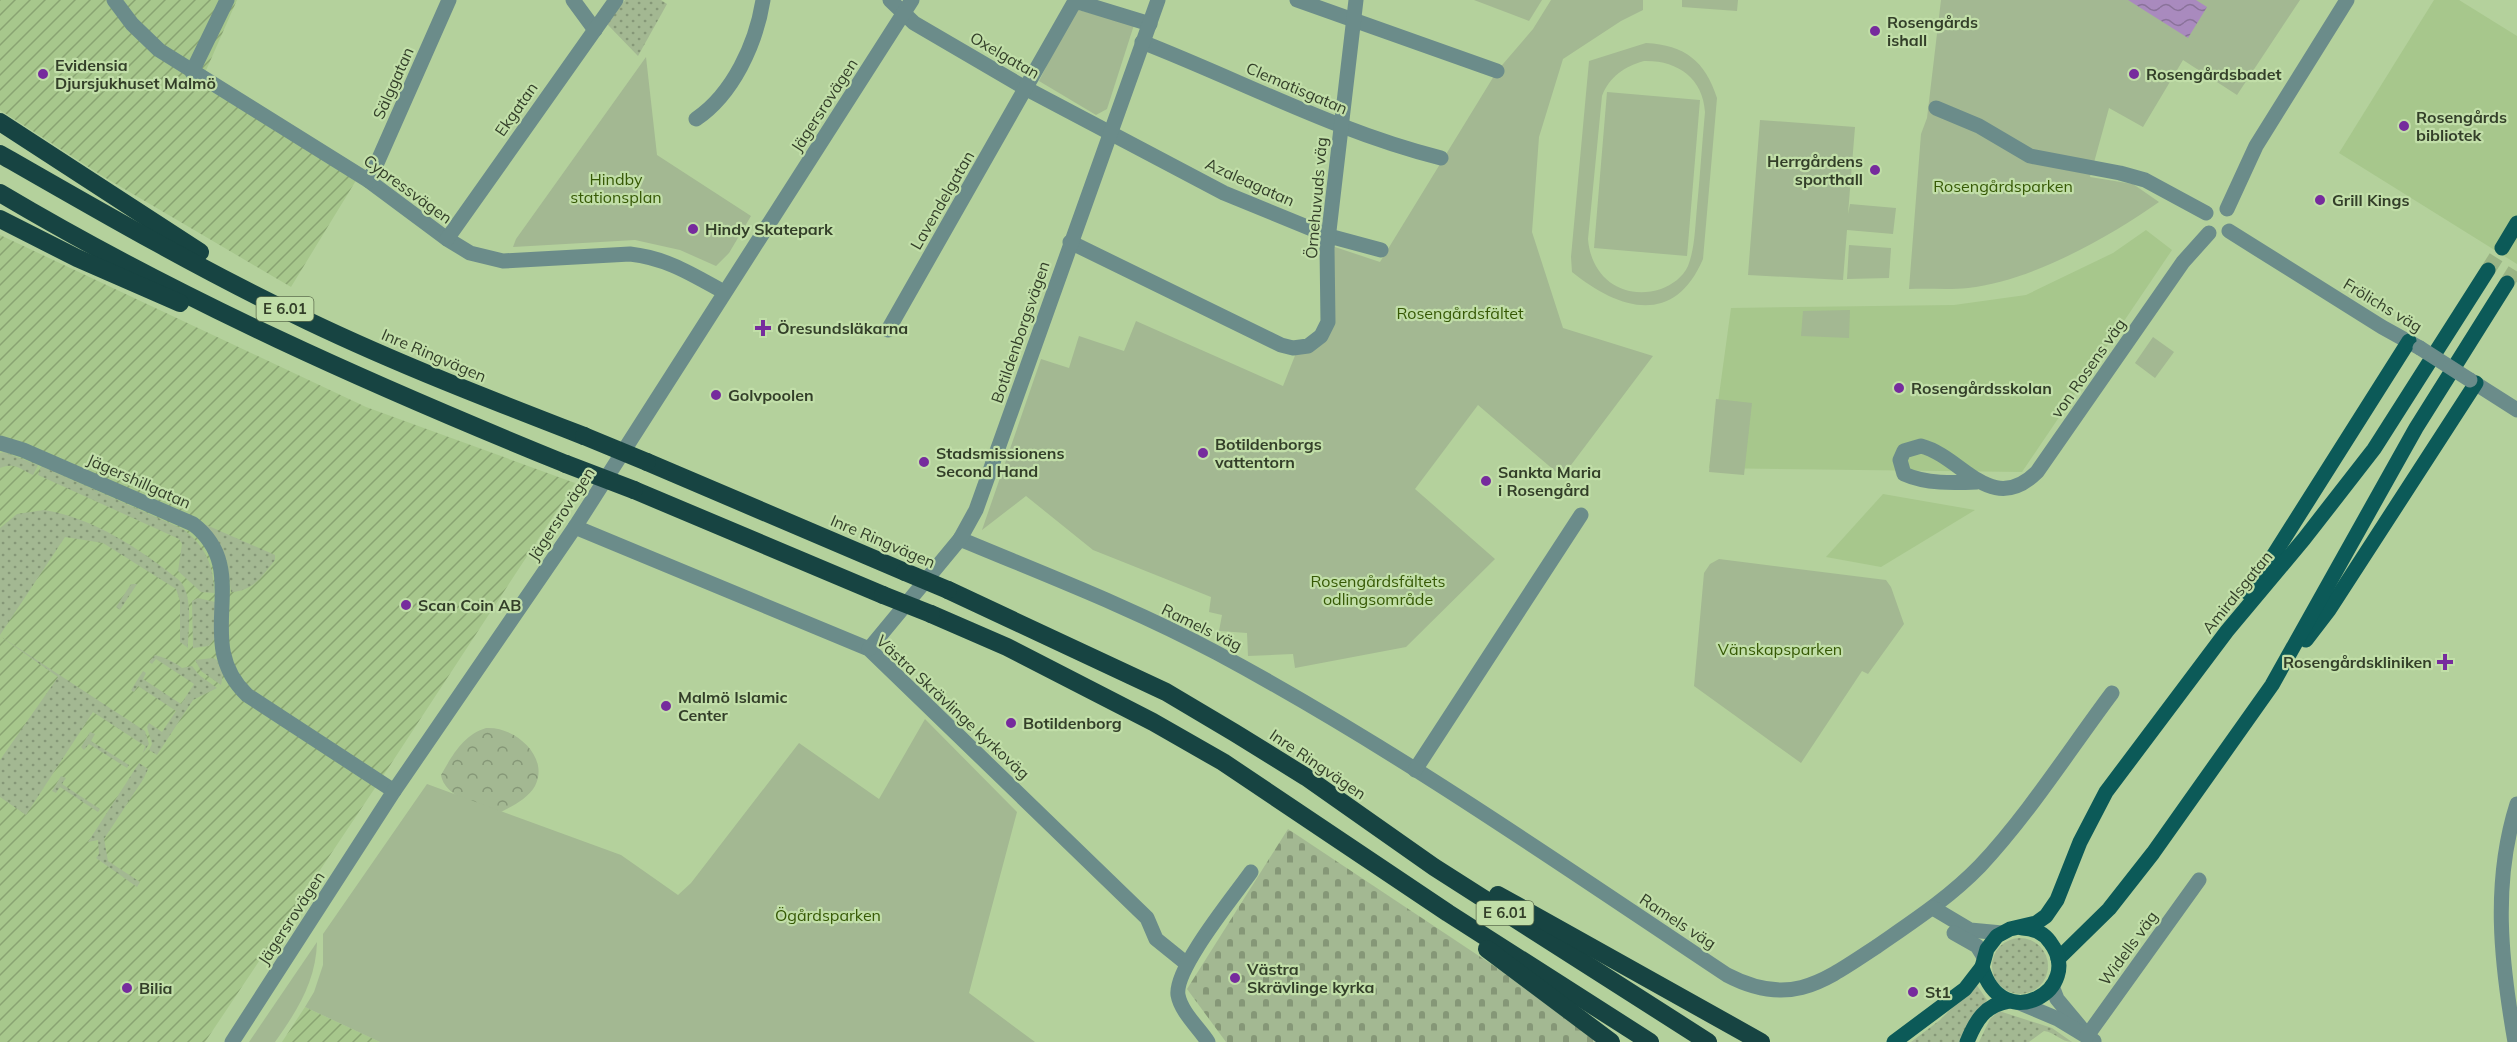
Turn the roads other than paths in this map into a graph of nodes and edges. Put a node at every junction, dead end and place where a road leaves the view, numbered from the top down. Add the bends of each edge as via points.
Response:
1 (114, 0) edge
2 (227, 0) edge
3 (449, 0) edge
4 (573, 0) edge
5 (616, 0) edge
6 (763, 0) edge
7 (890, 0) edge
8 (1158, 0) edge
9 (1297, 0) edge
10 (1356, 0) edge
11 (2347, 0) edge
12 (908, 7) edge
13 (1353, 21) junction
14 (1150, 24) junction
15 (595, 30) junction
16 (1142, 42) junction
17 (1497, 71) dead end
18 (192, 72) junction
19 (1027, 88) junction
20 (1936, 108) dead end
21 (696, 119) dead end
22 (0, 122) edge
23 (1341, 127) junction
24 (1109, 133) junction
25 (0, 154) edge
26 (1441, 158) dead end
27 (369, 181) junction
28 (0, 193) edge
29 (2227, 209) junction
30 (2206, 213) junction
31 (0, 219) edge
32 (2517, 224) edge
33 (0, 226) edge
34 (2229, 231) junction
35 (2209, 233) junction
36 (1329, 236) junction
37 (447, 239) junction
38 (1070, 242) junction
39 (2502, 248) tunnel mouth
40 (58, 249) junction
41 (1381, 250) dead end
42 (2488, 270) tunnel mouth
43 (2507, 282) tunnel mouth
44 (724, 292) junction
45 (305, 320) junction
46 (888, 330) dead end
47 (2414, 344) junction
48 (320, 361) junction
49 (2473, 382) junction
50 (2517, 410) edge
51 (0, 443) edge
52 (1977, 482) dead end
53 (1581, 515) dead end
54 (575, 527) junction
55 (960, 539) junction
56 (2227, 631) junction
57 (869, 649) junction
58 (2272, 685) junction
59 (2112, 693) dead end
60 (1415, 770) junction
61 (394, 791) junction
62 (2517, 804) edge
63 (1434, 867) junction
64 (1251, 872) dead end
65 (2199, 880) dead end
66 (1933, 908) junction
67 (1448, 913) junction
68 (2009, 930) junction
69 (2058, 959) junction
70 (1983, 962) junction
71 (1186, 964) junction
72 (2052, 986) junction
73 (2014, 1002) junction
74 (2091, 1039) edge
75 (232, 1042) edge
76 (1208, 1042) edge
77 (1611, 1042) edge
78 (1650, 1042) edge
79 (1708, 1042) edge
80 (1761, 1042) edge
81 (1894, 1042) edge
82 (1967, 1042) edge
83 (2515, 1042) edge

1 - 18 street, Cypressvägen via 144,37
2 - 18 street
3 - 27 street, Sälggatan
4 - 15 street
5 - 15 street, Ekgatan
6 - 21 street via 752,41 736,74 709,110
7 - 12 street, Oxelgatan
8 - 14 street, Botildenborgsvägen
9 - 13 street
10 - 13 street, Örnehuvuds väg
11 - 29 street via 2256,146
12 - 19 street, Oxelgatan via 914,23
12 - 44 street, Jägersrovägen
13 - 17 street
13 - 23 street, Örnehuvuds väg
14 - 16 street, Botildenborgsvägen
14 - 19 street, Lavendelgatan via 1075,1
15 - 37 street, Ekgatan
16 - 23 street, Clematisgatan
16 - 24 street, Botildenborgsvägen
18 - 27 street, Cypressvägen
19 - 24 street, Oxelgatan
19 - 46 street, Lavendelgatan
20 - 30 street via 1979,126 2030,156 2145,180
22 - 45 highway
23 - 26 street, Clematisgatan
23 - 36 street, Örnehuvuds väg
24 - 36 street, Azaleagatan via 1224,193
24 - 38 street, Botildenborgsvägen
25 - 45 highway, Inre Ringvägen / E 6.01 via 96,210
27 - 37 street, Cypressvägen
28 - 48 highway, E 6.01 via 121,261
29 - 30 street via 2214,208
29 - 34 street via 2233,218
30 - 35 street via 2204,224
31 - 40 highway
32 - 39 main road
33 - 40 highway
34 - 35 street via 2219,236
34 - 47 street, Frölichs väg
35 - 52 street, von Rosens väg via 2183,262 2037,472 2026,483 2011,489
36 - 38 street, Örnehuvuds väg via 1328,322 1316,341 1300,347 1281,345 1236,325 1163,285
36 - 41 street, Azaleagatan
37 - 44 street, Cypressvägen via 470,253 503,261 649,256 673,263
38 - 55 street, Botildenborgsvägen via 1003,439 976,510
40 - 48 highway
42 - 56 main road, Amiralsgatan via 2374,449
43 - 58 main road via 2416,428
44 - 54 street, Jägersrovägen
45 - 63 highway, Inre Ringvägen / E 6.01, bridge via 447,383 647,462 948,590 1166,692 1306,777
47 - 49 street, Frölichs väg, bridge
47 - 56 main road via 2267,562
48 - 67 highway, E 6.01, bridge via 1007,646 1223,762
49 - 50 street, Frölichs väg
49 - 58 main road via 2329,610
51 - 61 street, Jägershillgatan via 193,524 213,545 220,562 221,650 233,681 247,695
53 - 60 street
54 - 57 street, Västra Skrävlinge kyrkoväg
54 - 61 street, Jägersrovägen
55 - 57 street, Botildenborgsvägen
55 - 60 street, Ramels väg via 1216,652
56 - 68 main road, Amiralsgatan via 2106,792 2053,907 2036,923
57 - 71 street, Västra Skrävlinge kyrkoväg via 1148,918 1156,939
58 - 69 main road via 2146,862 2109,909
59 - 66 street, Ramels väg via 1992,852
60 - 66 street, Ramels väg via 1747,985 1780,991 1816,985
61 - 75 street, Jägersrovägen
62 - 83 street via 2505,852 2499,925
63 - 79 highway, Inre Ringvägen / E 6.01
63 - 80 highway via 1484,887
64 - 71 street
65 - 74 street, Widells väg
66 - 68 street via 1970,930
66 - 70 street via 1952,932 1972,942
67 - 77 highway via 1496,958
67 - 78 highway, E 6.01
68 - 69 main road via 2026,928 2042,934
68 - 70 main road, Amiralsgatan via 1990,944
69 - 72 main road
70 - 73 main road via 1989,985
70 - 81 main road, Amiralsgatan via 1965,989
71 - 76 street via 1178,994 1181,1005
72 - 73 main road via 2042,997
72 - 74 street via 2057,999
73 - 74 street via 2046,1013
73 - 82 main road via 1996,1003 1982,1013

